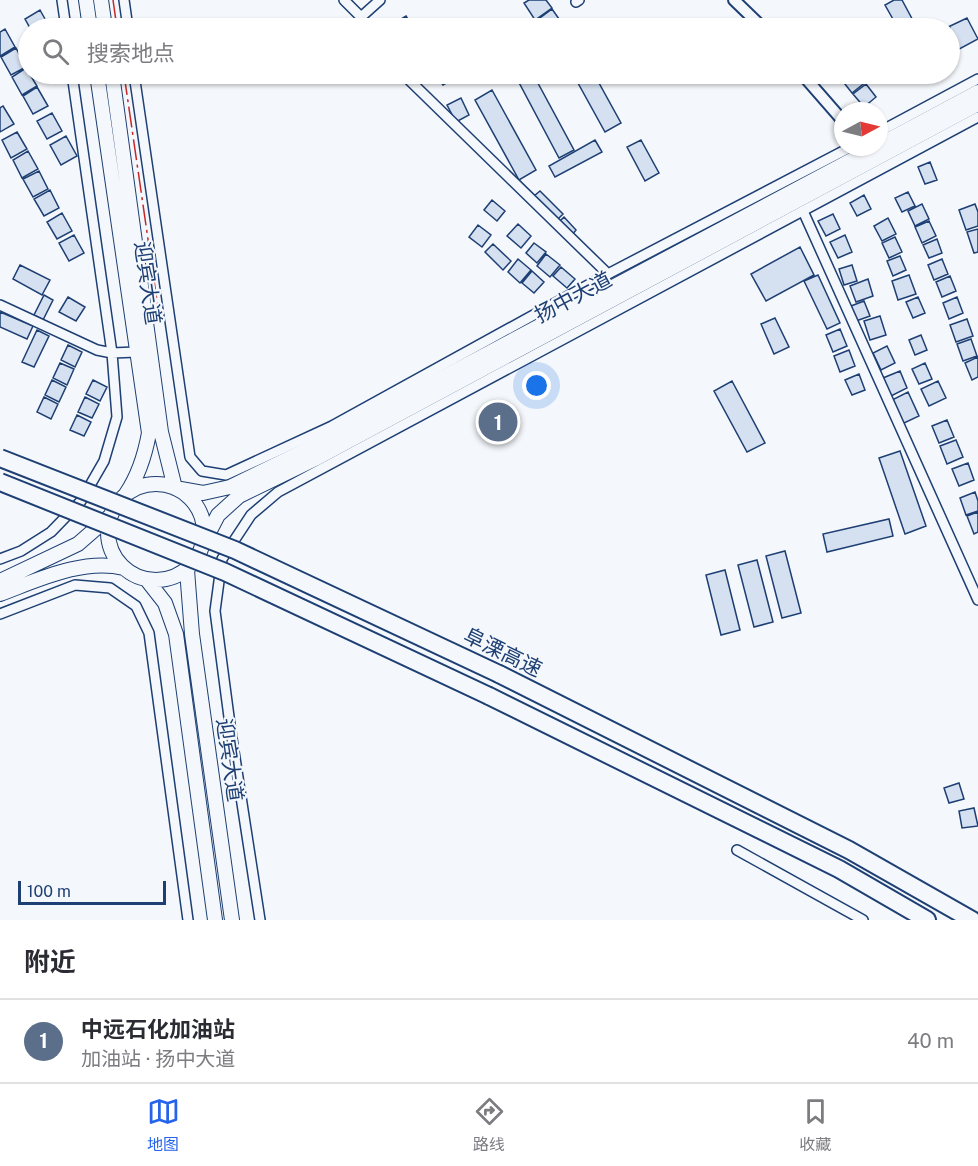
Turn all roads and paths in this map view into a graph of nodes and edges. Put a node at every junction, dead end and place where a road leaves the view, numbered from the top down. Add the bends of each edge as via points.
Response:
1 (62, 0) edge
2 (86, 0) edge
3 (101, 0) edge
4 (124, 0) edge
5 (344, 0) edge
6 (380, 0) edge
7 (734, 0) edge
8 (361, 17) joint
9 (65, 18) edge
10 (89, 18) edge
11 (104, 18) edge
12 (127, 18) edge
13 (753, 18) edge
14 (978, 79) edge
15 (73, 84) edge
16 (98, 84) edge
17 (112, 84) edge
18 (135, 84) edge
19 (413, 84) edge
20 (811, 84) edge
21 (978, 92) edge
22 (978, 104) edge
23 (834, 111) edge
24 (978, 117) edge
25 (888, 127) edge
26 (888, 142) edge
27 (888, 144) edge
28 (834, 156) edge
29 (862, 156) edge
30 (864, 156) edge
31 (810, 194) junction
32 (803, 211) junction
33 (608, 274) junction
34 (0, 305) edge
35 (136, 352) junction
36 (112, 353) junction
37 (0, 458) edge
38 (0, 482) edge
39 (175, 488) junction
40 (126, 494) junction
41 (111, 516) junction
42 (204, 542) junction
43 (0, 559) edge
44 (124, 568) junction
45 (187, 570) junction
46 (0, 580) edge
47 (147, 580) junction
48 (0, 594) edge
49 (978, 600) edge
50 (0, 614) edge
51 (737, 850) dead end
52 (188, 920) edge
53 (215, 920) edge
54 (232, 920) edge
55 (260, 920) edge
56 (863, 920) edge
57 (927, 920) edge
58 (972, 920) edge

1 - 9 street
2 - 10 main road
3 - 11 main road
4 - 12 street
5 - 8 street
6 - 8 street
7 - 13 street
14 - 25 street
15 - 36 street
16 - 35 main road, 迎宾大道
17 - 39 main road, 迎宾大道 via 161,432
18 - 33 street via 190,457 202,471 226,475 332,426
19 - 33 street
20 - 23 street
21 - 26 main road, 扬中大道
22 - 27 main road, 扬中大道
24 - 32 street
28 - 33 street
29 - 39 main road, 扬中大道 via 230,487 203,493
30 - 31 main road, 扬中大道
31 - 32 street via 814,204
31 - 42 main road, 扬中大道 via 239,496 218,515
32 - 49 street
32 - 55 street via 278,492 251,515 222,559 215,611
34 - 36 street via 97,350
35 - 36 street
35 - 40 main road, 迎宾大道 via 149,433 135,482
36 - 43 street via 117,417 104,461 81,501 51,532
37 - 58 highway, 阜溧高速, bridge via 235,550 499,674 849,850
38 - 57 highway, bridge via 225,572 489,696 839,869
39 - 40 main road via 150,484
39 - 42 main road via 199,510
40 - 41 main road
41 - 44 main road via 109,544
41 - 46 main road via 78,544
42 - 45 main road
44 - 47 main road
44 - 48 main road via 85,565
45 - 47 main road via 173,578
45 - 54 main road, 迎宾大道 via 192,634
47 - 53 main road, 迎宾大道 via 165,603 176,634
50 - 52 street via 75,585 110,588 136,606 149,633
51 - 56 street

